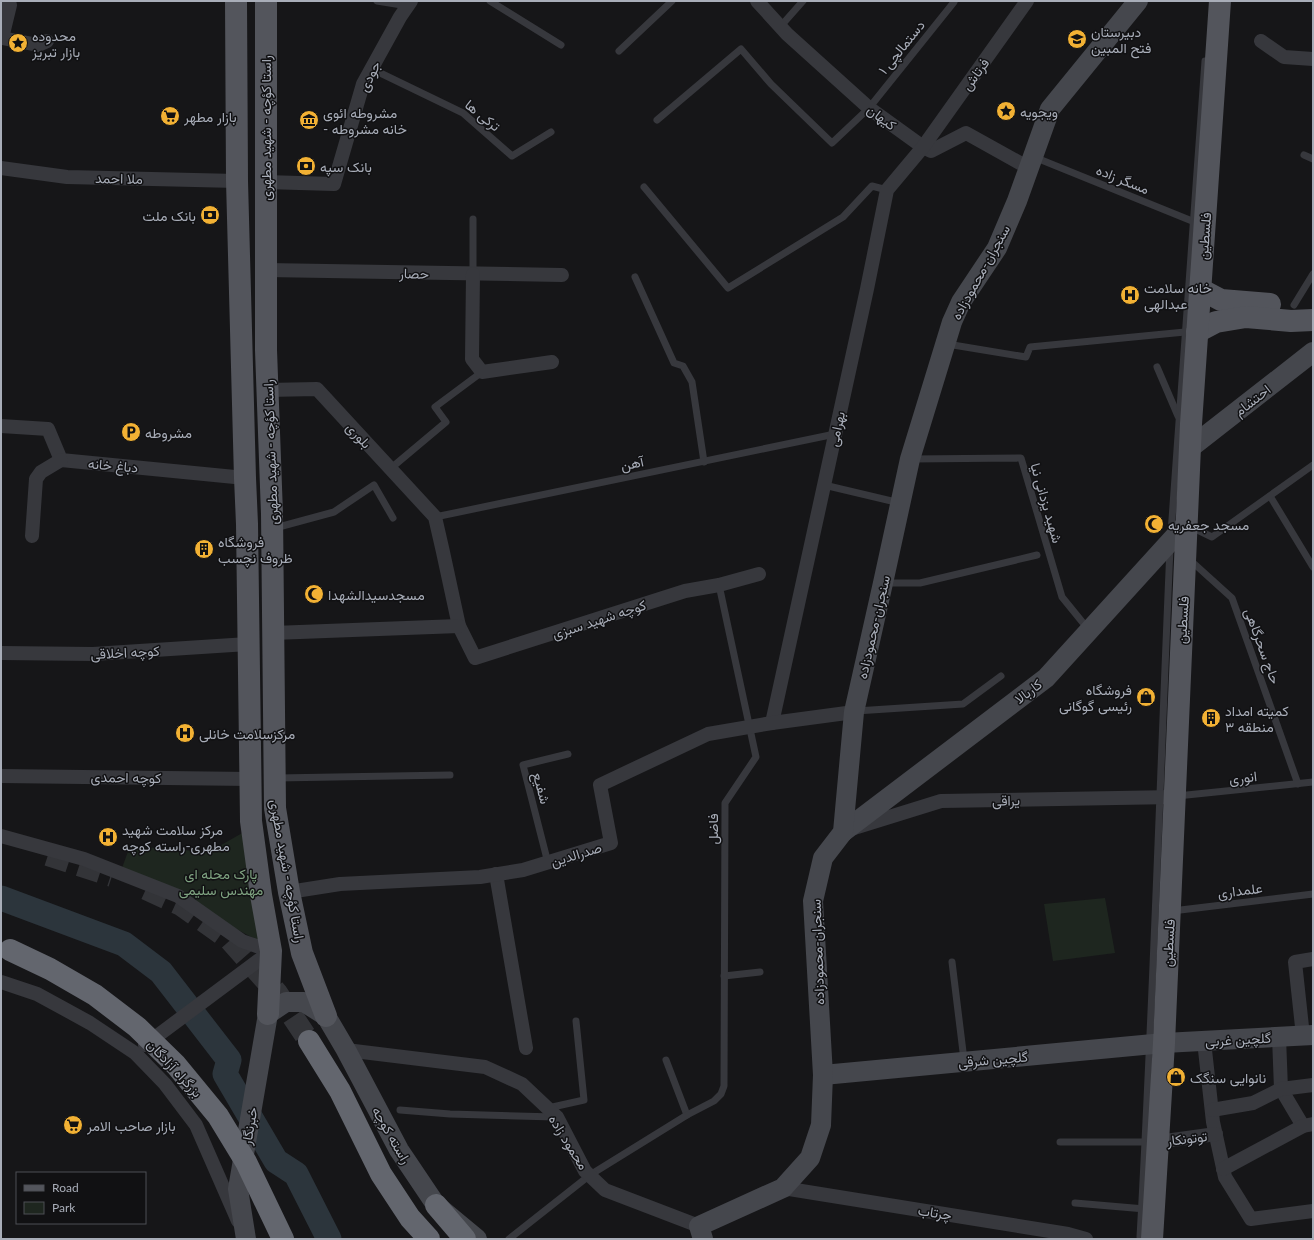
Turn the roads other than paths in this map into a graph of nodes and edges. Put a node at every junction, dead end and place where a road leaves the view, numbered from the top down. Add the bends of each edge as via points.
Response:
1 (236, 1) edge
2 (266, 1) edge
3 (377, 1) edge
4 (490, 1) edge
5 (672, 1) edge
6 (757, 1) edge
7 (803, 1) edge
8 (1028, 1) edge
9 (1138, 1) edge
10 (1220, 1) edge
11 (954, 2) dead end
12 (1, 3) edge
13 (409, 4) edge
14 (780, 26) junction
15 (47, 41) dead end
16 (1261, 41) dead end
17 (561, 45) dead end
18 (619, 51) dead end
19 (1205, 56) dead end
20 (1313, 59) edge
21 (372, 69) junction
22 (869, 108) junction
23 (657, 120) dead end
24 (551, 132) dead end
25 (923, 147) junction
26 (1304, 155) dead end
27 (1313, 159) edge
28 (1031, 162) junction
29 (1, 168) edge
30 (237, 181) junction
31 (265, 182) junction
32 (644, 187) dead end
33 (887, 190) junction
34 (474, 219) dead end
35 (1198, 223) junction
36 (266, 270) junction
37 (473, 274) junction
38 (1313, 274) edge
39 (562, 275) dead end
40 (635, 277) dead end
41 (1200, 289) junction
42 (1304, 305) edge
43 (1313, 320) edge
44 (1191, 332) junction
45 (945, 343) junction
46 (1313, 352) edge
47 (552, 362) dead end
48 (1157, 367) dead end
49 (482, 372) junction
50 (267, 390) junction
51 (1185, 421) junction
52 (1, 426) edge
53 (835, 434) junction
54 (1190, 448) junction
55 (910, 459) junction
56 (61, 460) junction
57 (704, 462) junction
58 (1313, 465) edge
59 (390, 469) junction
60 (244, 478) junction
61 (824, 485) junction
62 (1270, 496) junction
63 (900, 503) junction
64 (435, 517) junction
65 (393, 518) dead end
66 (1187, 524) junction
67 (273, 528) junction
68 (32, 536) dead end
69 (1171, 540) junction
70 (1037, 555) dead end
71 (1185, 556) junction
72 (1313, 567) edge
73 (759, 574) dead end
74 (883, 583) junction
75 (720, 585) junction
76 (459, 626) junction
77 (1089, 630) junction
78 (273, 633) junction
79 (248, 644) junction
80 (1, 653) edge
81 (1001, 676) dead end
82 (854, 712) junction
83 (772, 723) junction
84 (750, 727) junction
85 (568, 754) dead end
86 (450, 775) dead end
87 (1, 776) edge
88 (274, 778) junction
89 (250, 779) junction
90 (1313, 782) edge
91 (1298, 784) junction
92 (1167, 797) junction
93 (274, 801) junction
94 (251, 802) junction
95 (843, 832) junction
96 (1, 836) edge
97 (548, 862) junction
98 (496, 874) junction
99 (289, 892) junction
100 (1313, 894) edge
101 (261, 895) junction
102 (1170, 911) junction
103 (300, 945) junction
104 (10, 950) dead end
105 (271, 951) junction
106 (1313, 959) edge
107 (952, 962) dead end
108 (760, 972) dead end
109 (724, 976) junction
110 (1, 982) edge
111 (268, 1014) junction
112 (326, 1016) junction
113 (576, 1021) dead end
114 (1308, 1035) edge
115 (1279, 1037) junction
116 (309, 1041) tunnel mouth
117 (1204, 1041) junction
118 (1157, 1044) junction
119 (526, 1048) dead end
120 (346, 1050) junction
121 (135, 1053) junction
122 (666, 1060) dead end
123 (964, 1062) junction
124 (823, 1075) junction
125 (1313, 1085) edge
126 (1281, 1089) junction
127 (400, 1110) dead end
128 (1212, 1110) junction
129 (552, 1113) junction
130 (687, 1115) junction
131 (1308, 1125) edge
132 (1216, 1134) junction
133 (1060, 1142) dead end
134 (1151, 1142) junction
135 (1223, 1169) junction
136 (590, 1175) junction
137 (783, 1188) junction
138 (1075, 1203) dead end
139 (436, 1205) junction
140 (1147, 1210) junction
141 (1313, 1211) edge
142 (701, 1232) edge
143 (246, 1239) edge
144 (283, 1239) edge
145 (429, 1239) edge
146 (466, 1239) edge
147 (477, 1239) edge
148 (508, 1239) edge
149 (1086, 1239) edge
150 (1141, 1239) edge
151 (1152, 1239) edge

1 - 30 main road, راستا کؤچه - شهید مطهری
2 - 31 main road, راستا کؤچه - شهید مطهری
3 - 13 lane
4 - 17 lane
5 - 18 lane
6 - 14 street, کیهان
7 - 14 lane
8 - 25 street, فرتاش
9 - 28 street, سنجران-محمودزاده via 1050,109
10 - 35 main road, فلسطین
11 - 22 lane, دستمالچی ۱
12 - 15 street via 10,5 2,38 38,45
13 - 21 street, جودی
14 - 22 street, کیهان
16 - 20 street via 1284,57
19 - 35 lane
21 - 24 lane, ترکی ها via 463,112 512,156
21 - 31 street, جودی via 363,84 334,184
22 - 23 lane, دستمالچی ۱ via 832,143 771,84 741,49
22 - 25 street, کیهان
25 - 28 street via 931,152 966,134
25 - 33 street, بهرامی
26 - 27 lane
28 - 35 lane, مسگر زاده
28 - 45 street, سنجران-محمودزاده via 997,248 961,302
29 - 30 street, ملا احمد via 67,177
30 - 31 main road
30 - 60 main road, راستا کؤچه - شهید مطهری
31 - 36 main road, راستا کؤچه - شهید مطهری
32 - 33 lane via 728,288 843,217 872,186
33 - 53 street, بهرامی
34 - 37 lane
35 - 41 main road, فلسطین
35 - 44 lane
36 - 37 street, حصار
36 - 50 main road, راستا کؤچه - شهید مطهری
37 - 39 street, حصار
37 - 49 street via 472,359
38 - 42 lane
40 - 57 lane via 674,363 683,366 692,382
41 - 42 main road via 1221,300
41 - 44 main road, فلسطین
43 - 44 main road via 1246,317 1216,322
44 - 45 lane via 1030,347 1026,357
44 - 51 main road, فلسطین
45 - 55 street, سنجران-محمودزاده
46 - 54 street, احتشام
47 - 49 street
48 - 51 lane
49 - 59 lane via 435,407 446,422
50 - 59 street, بلوری via 317,389
50 - 67 main road, راستا کؤچه - شهید مطهری
51 - 54 main road, فلسطین
51 - 69 lane
52 - 56 street via 48,430
53 - 57 lane, آهن
53 - 61 street, بهرامی
54 - 66 main road, فلسطین
55 - 63 street, سنجران-محمودزاده
55 - 77 lane, شهید یزدانی نیا via 1021,458 1062,597
56 - 60 street, دباغ خانه
56 - 68 street via 41,472 36,479
57 - 64 lane, آهن
58 - 62 lane
59 - 64 street, بلوری
60 - 79 main road, راستا کؤچه - شهید مطهری
61 - 63 lane
61 - 83 street, بهرامی
62 - 66 lane via 1212,537
62 - 72 lane
63 - 74 street, سنجران-محمودزاده
64 - 76 street, کوچه شهید سبزی
65 - 67 lane via 374,486 334,512
66 - 69 street, کاربالا
66 - 71 main road, فلسطین
67 - 78 main road, راستا کؤچه - شهید مطهری
69 - 77 street, کاربالا
69 - 92 lane
70 - 74 lane via 920,583
71 - 91 lane, حاج سحرگاهی via 1232,598
71 - 92 main road, فلسطین
73 - 75 street, کوچه شهید سبزی
74 - 82 street, سنجران-محمودزاده
75 - 76 street, کوچه شهید سبزی via 685,591 475,658
75 - 84 lane, فاضل
76 - 78 street
77 - 95 street, کاربالا via 1046,678
78 - 88 main road, راستا کؤچه - شهید مطهری
79 - 80 street, کوچه اخلاقی via 93,654
79 - 89 main road, راستا کؤچه - شهید مطهری
81 - 82 lane via 963,704
82 - 83 street, صدرالدین
82 - 95 street, سنجران-محمودزاده
83 - 84 street, صدرالدین
84 - 97 street, صدرالدین via 708,734 600,785 611,843
84 - 109 lane, فاضل via 756,757 725,803
85 - 97 lane, شفیع via 523,765
86 - 88 lane
87 - 89 street, کوچه احمدی
88 - 93 main road, راستا کؤچه - شهید مطهری
89 - 94 main road, راستا کؤچه - شهید مطهری
90 - 91 lane, انوری
91 - 92 lane, انوری
92 - 95 street, یراقی via 941,801
92 - 102 main road, فلسطین
92 - 118 lane
93 - 94 main road
93 - 99 main road, راستا کؤچه - شهید مطهری
94 - 101 main road, راستا کؤچه - شهید مطهری via 251,821
95 - 124 street, سنجران-محمودزاده via 823,858 813,901
96 - 105 street via 84,859 178,896 242,941
97 - 98 street, صدرالدین via 524,870
98 - 99 street, صدرالدین via 340,884
98 - 119 street
99 - 101 main road
99 - 103 main road, راستا کؤچه - شهید مطهری
100 - 102 lane, علمداری
101 - 105 main road, راستا کؤچه - شهید مطهری
102 - 118 main road, فلسطین
103 - 105 main road via 296,957 288,962 281,961
103 - 112 main road, راستا کؤچه - شهید مطهری
104 - 144 highway, بزرگراه آزادگان via 95,995 137,1028 176,1066 218,1116 246,1162
105 - 111 main road, راستا کؤچه - شهید مطهری
105 - 121 street
106 - 114 street via 1295,962
107 - 123 lane
108 - 109 lane
109 - 130 lane, فاضل via 724,1086 714,1101
110 - 121 street via 37,994 90,1023
111 - 112 street via 286,1002 304,1002
111 - 143 street, خبرنگار via 238,1189
112 - 120 street, راسته کوچه
113 - 129 lane via 584,1100
114 - 115 street, گلچین غربی
115 - 117 street, گلچین غربی
115 - 126 street
116 - 145 highway via 340,1091 381,1174 410,1218
117 - 118 street, گلچین غربی
117 - 128 street
118 - 123 street, گلچین شرقی
118 - 134 main road, فلسطین
120 - 129 street, محمود زاده via 485,1067 522,1084
120 - 139 street, راسته کوچه via 399,1150
121 - 143 street via 165,1084 196,1125
122 - 130 lane
123 - 124 street, گلچین شرقی
124 - 137 street, سنجران-محمودزاده via 821,1125 810,1158
125 - 126 street
126 - 128 street via 1253,1103
126 - 131 street
127 - 129 lane via 450,1114
128 - 132 street
129 - 136 street, محمود زاده via 585,1171
130 - 136 lane
131 - 135 street
132 - 134 street, توتونکار
132 - 135 street
133 - 134 lane
134 - 140 main road, فلسطین
135 - 141 street via 1225,1177 1251,1219
136 - 142 street, محمود زاده via 605,1190
136 - 148 lane
137 - 142 street, سنجران-محمودزاده
137 - 149 street, چرتاب
138 - 140 lane
139 - 146 highway
139 - 147 street, راسته کوچه
140 - 150 lane
140 - 151 main road, فلسطین

